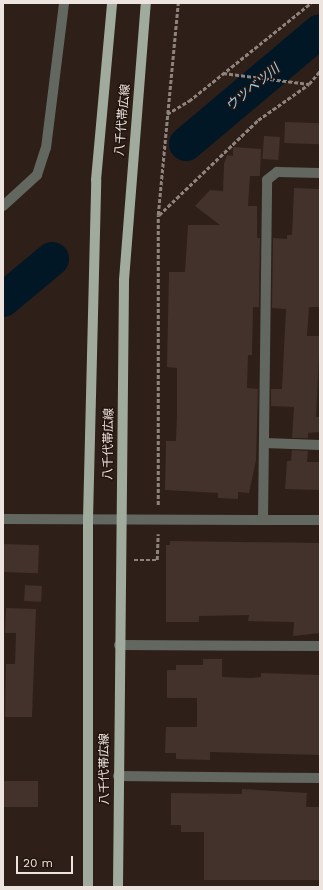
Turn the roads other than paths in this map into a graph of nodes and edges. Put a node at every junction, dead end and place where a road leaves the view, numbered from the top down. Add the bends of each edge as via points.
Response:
1 (64, 3) edge
2 (112, 3) edge
3 (146, 3) edge
4 (320, 173) edge
5 (3, 206) edge
6 (264, 443) junction
7 (320, 444) edge
8 (3, 519) edge
9 (88, 519) junction
10 (120, 519) junction
11 (263, 519) junction
12 (320, 520) edge
13 (119, 645) junction
14 (320, 646) edge
15 (118, 776) junction
16 (320, 778) edge
17 (88, 887) edge
18 (118, 887) edge

1 - 5 street via 46,148 37,175
2 - 9 main road, 八千代帯広線 via 96,180
3 - 10 main road, 八千代帯広線 via 124,280
4 - 6 street via 278,172 267,180
6 - 7 street
6 - 11 street
8 - 9 street
9 - 10 street
9 - 17 main road, 八千代帯広線
10 - 11 street
10 - 13 main road, 八千代帯広線
11 - 12 street
13 - 14 street
13 - 15 main road, 八千代帯広線
15 - 16 street
15 - 18 main road, 八千代帯広線

